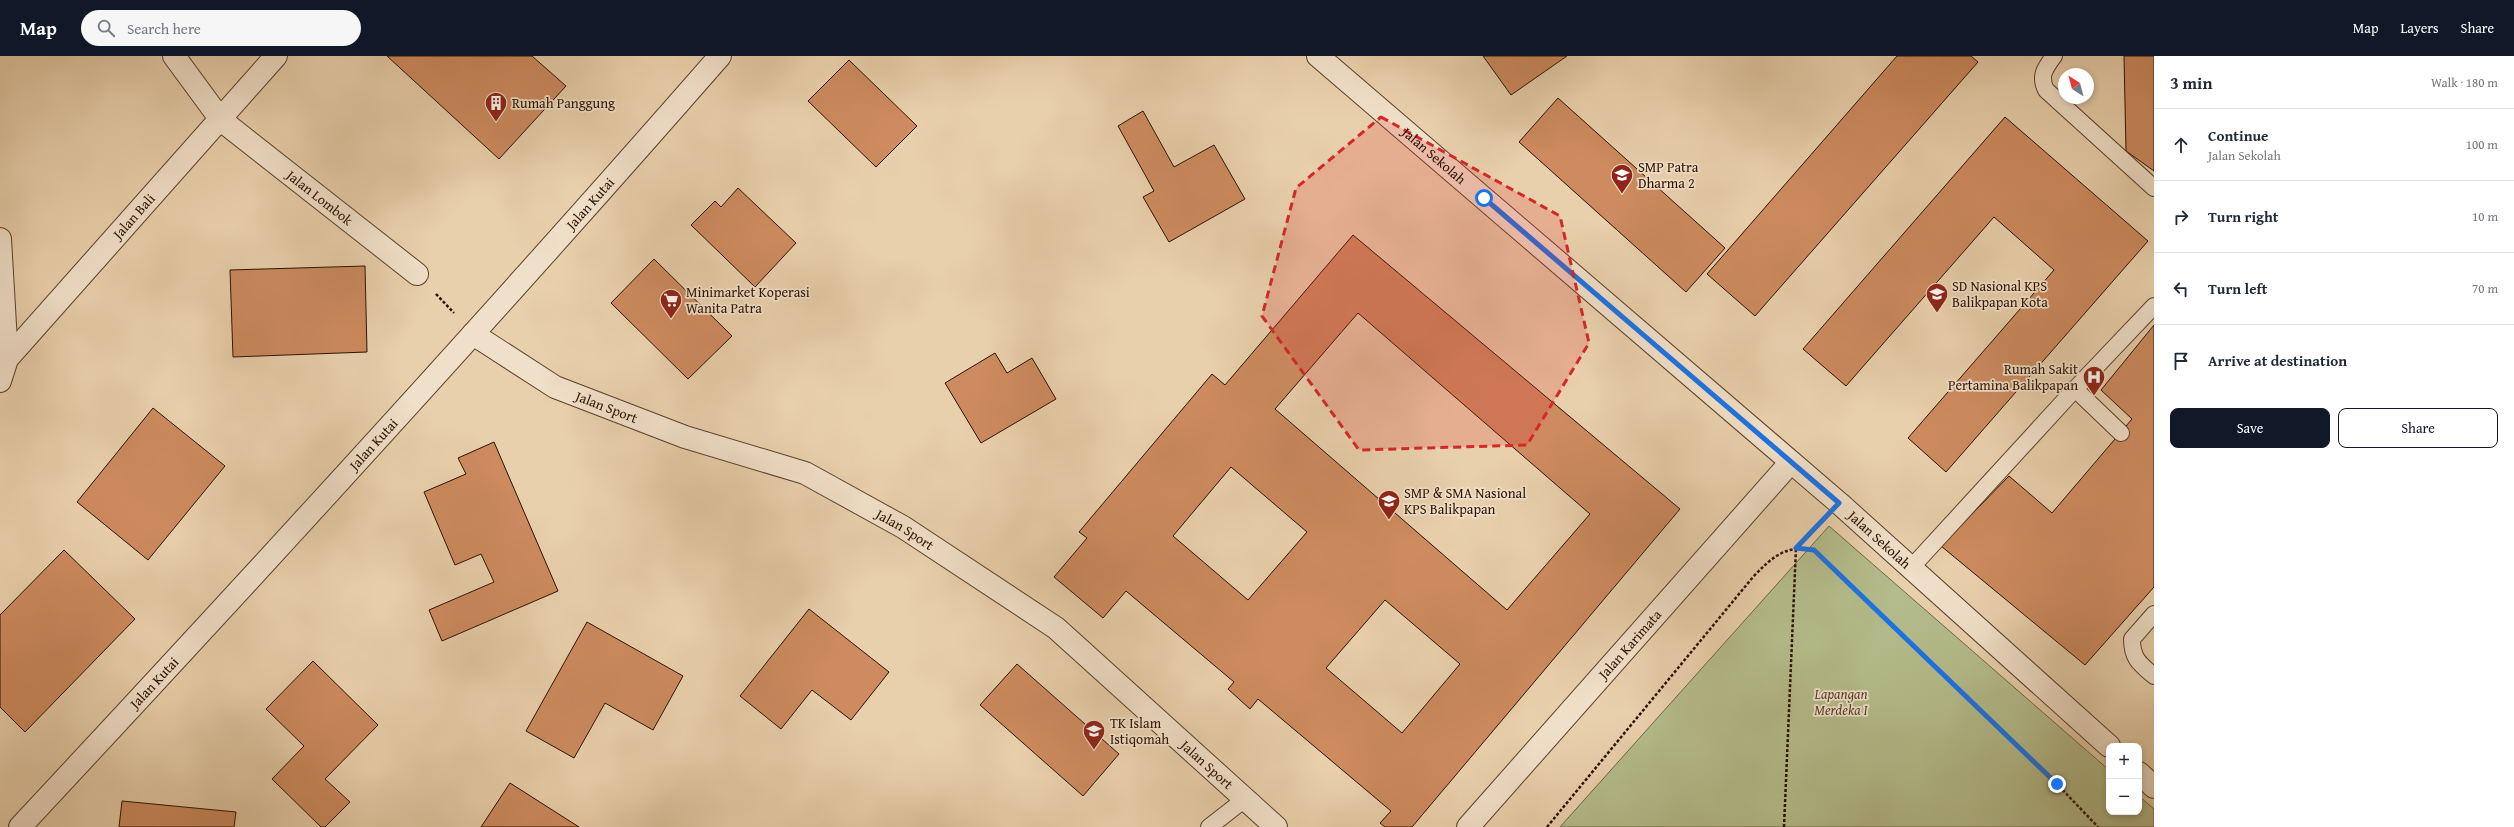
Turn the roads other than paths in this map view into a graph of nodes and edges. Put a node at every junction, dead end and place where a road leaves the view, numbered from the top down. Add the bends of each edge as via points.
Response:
1 (174, 56) edge
2 (276, 56) edge
3 (720, 56) edge
4 (1318, 56) edge
5 (2054, 56) edge
6 (221, 120) junction
7 (2154, 188) edge
8 (0, 239) edge
9 (418, 274) road end
10 (2154, 306) edge
11 (473, 334) junction
12 (4, 361) edge
13 (0, 381) edge
14 (2075, 389) junction
15 (2121, 433) dead end
16 (1791, 462) junction
17 (1910, 569) junction
18 (2154, 614) edge
19 (2154, 676) edge
20 (2106, 743) edge
21 (2142, 776) edge
22 (2154, 787) edge
23 (1245, 798) junction
24 (20, 827) edge
25 (1209, 827) edge
26 (1276, 827) edge
27 (1468, 827) edge

1 - 6 street, Jalan Lombok
2 - 6 street, Jalan Bali
3 - 11 street, Jalan Kutai
4 - 16 street, Jalan Sekolah
5 - 7 lane via 2042,73 2042,83 2046,90
6 - 9 street, Jalan Lombok
6 - 12 street, Jalan Bali
8 - 12 street
10 - 14 lane
11 - 23 street, Jalan Sport via 555,386 685,437 805,473 903,527 1056,628
11 - 24 street, Jalan Kutai via 206,628
12 - 13 street, Jalan Bali
14 - 15 lane
14 - 17 lane
16 - 17 street, Jalan Sekolah
16 - 27 street, Jalan Karimata
17 - 20 street, Jalan Sekolah
18 - 19 lane via 2132,639 2132,652 2139,664
21 - 22 street
23 - 25 lane
23 - 26 street, Jalan Sport

